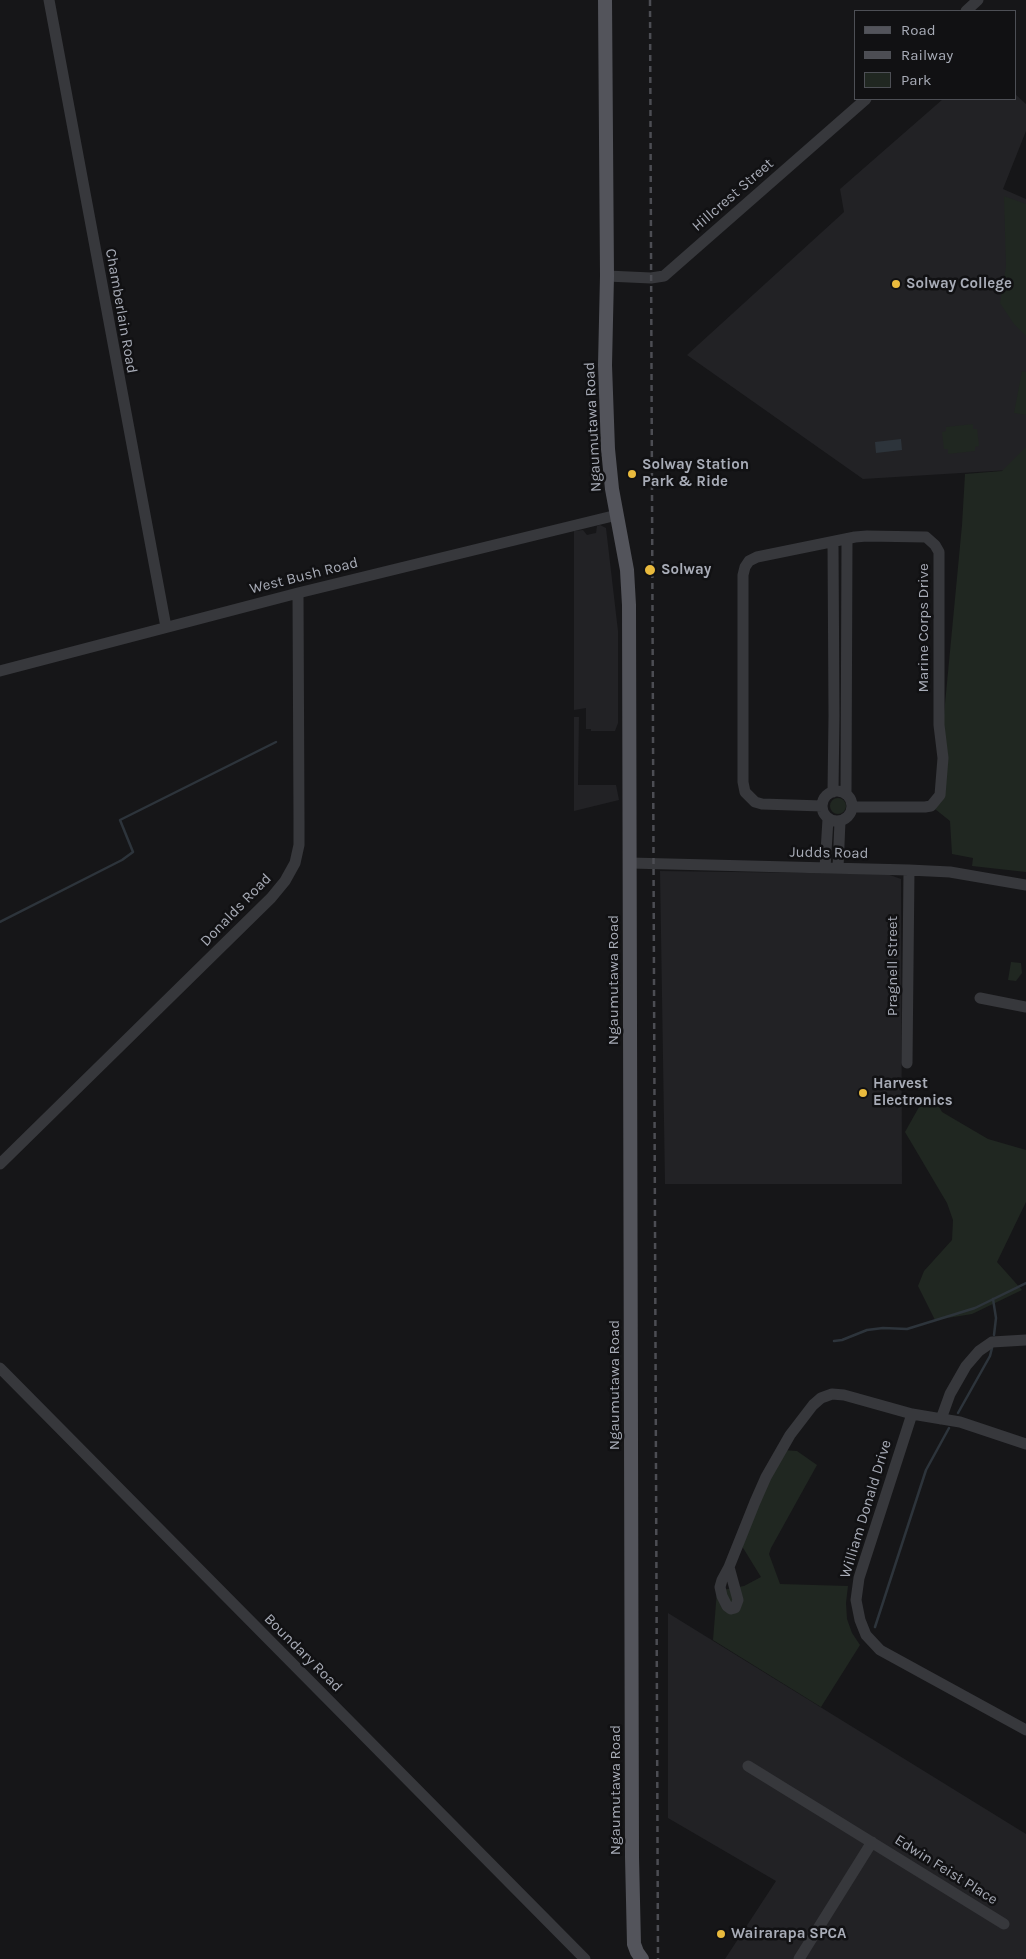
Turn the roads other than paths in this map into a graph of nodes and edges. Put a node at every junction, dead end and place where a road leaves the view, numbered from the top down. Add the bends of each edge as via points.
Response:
1 (49, 0) edge
2 (605, 0) edge
3 (978, 0) edge
4 (967, 10) edge
5 (865, 100) edge
6 (607, 276) junction
7 (616, 515) junction
8 (847, 539) junction
9 (832, 542) junction
10 (840, 586) junction
11 (298, 593) junction
12 (166, 626) junction
13 (834, 651) junction
14 (847, 651) junction
15 (0, 671) edge
16 (834, 716) junction
17 (846, 716) junction
18 (833, 792) junction
19 (846, 794) junction
20 (822, 806) junction
21 (852, 807) junction
22 (828, 819) junction
23 (840, 821) junction
24 (630, 863) junction
25 (825, 868) junction
26 (838, 868) junction
27 (908, 870) junction
28 (1026, 885) edge
29 (980, 998) dead end
30 (1026, 1007) edge
31 (907, 1063) dead end
32 (0, 1164) edge
33 (1026, 1340) edge
34 (0, 1368) edge
35 (912, 1414) junction
36 (941, 1419) junction
37 (1026, 1444) edge
38 (730, 1567) dead end
39 (1026, 1730) edge
40 (748, 1766) dead end
41 (872, 1842) junction
42 (1004, 1924) dead end
43 (585, 1959) edge
44 (642, 1959) edge
45 (799, 1959) edge

1 - 12 street, Chamberlain Road
2 - 6 main road, Ngaumutawa Road
3 - 4 street
5 - 6 street, Hillcrest Street via 664,276
6 - 7 main road, Ngaumutawa Road via 605,365 608,448
7 - 11 street, West Bush Road
7 - 24 main road, Ngaumutawa Road via 627,570 629,605
8 - 9 street, Marine Corps Drive
8 - 10 street
8 - 21 street, Marine Corps Drive via 867,536 926,538 939,552 939,724 943,758 940,795 931,806
9 - 10 street
9 - 20 street, Marine Corps Drive via 757,557 749,561 743,575 742,782 745,792 762,804
10 - 13 street
10 - 14 street
11 - 12 street, West Bush Road
11 - 32 street, Donalds Road via 299,837 295,863 286,881
12 - 15 street, West Bush Road
13 - 14 street
13 - 16 street
14 - 17 street
16 - 17 street
16 - 18 street
17 - 19 street
18 - 19 street
18 - 20 street via 826,795
19 - 21 street
20 - 22 street
21 - 23 street via 849,816
22 - 23 street
22 - 25 street
23 - 26 street
24 - 25 street, Judds Road
24 - 44 main road, Ngaumutawa Road via 632,1857 634,1944
25 - 26 street, Judds Road
26 - 27 street, Judds Road
27 - 28 street, Judds Road via 950,872
27 - 31 street, Pragnell Street
29 - 30 street
33 - 36 street via 992,1342 979,1350 950,1394
34 - 43 street, Boundary Road
35 - 36 street
35 - 38 street via 844,1395 832,1394 817,1402 790,1435 770,1470
35 - 39 street, William Donald Drive via 859,1578 856,1600 860,1620 866,1635 880,1650
36 - 37 street
40 - 41 street, Edwin Feist Place
41 - 42 street, Edwin Feist Place
41 - 45 street, Edwin Feist Place

